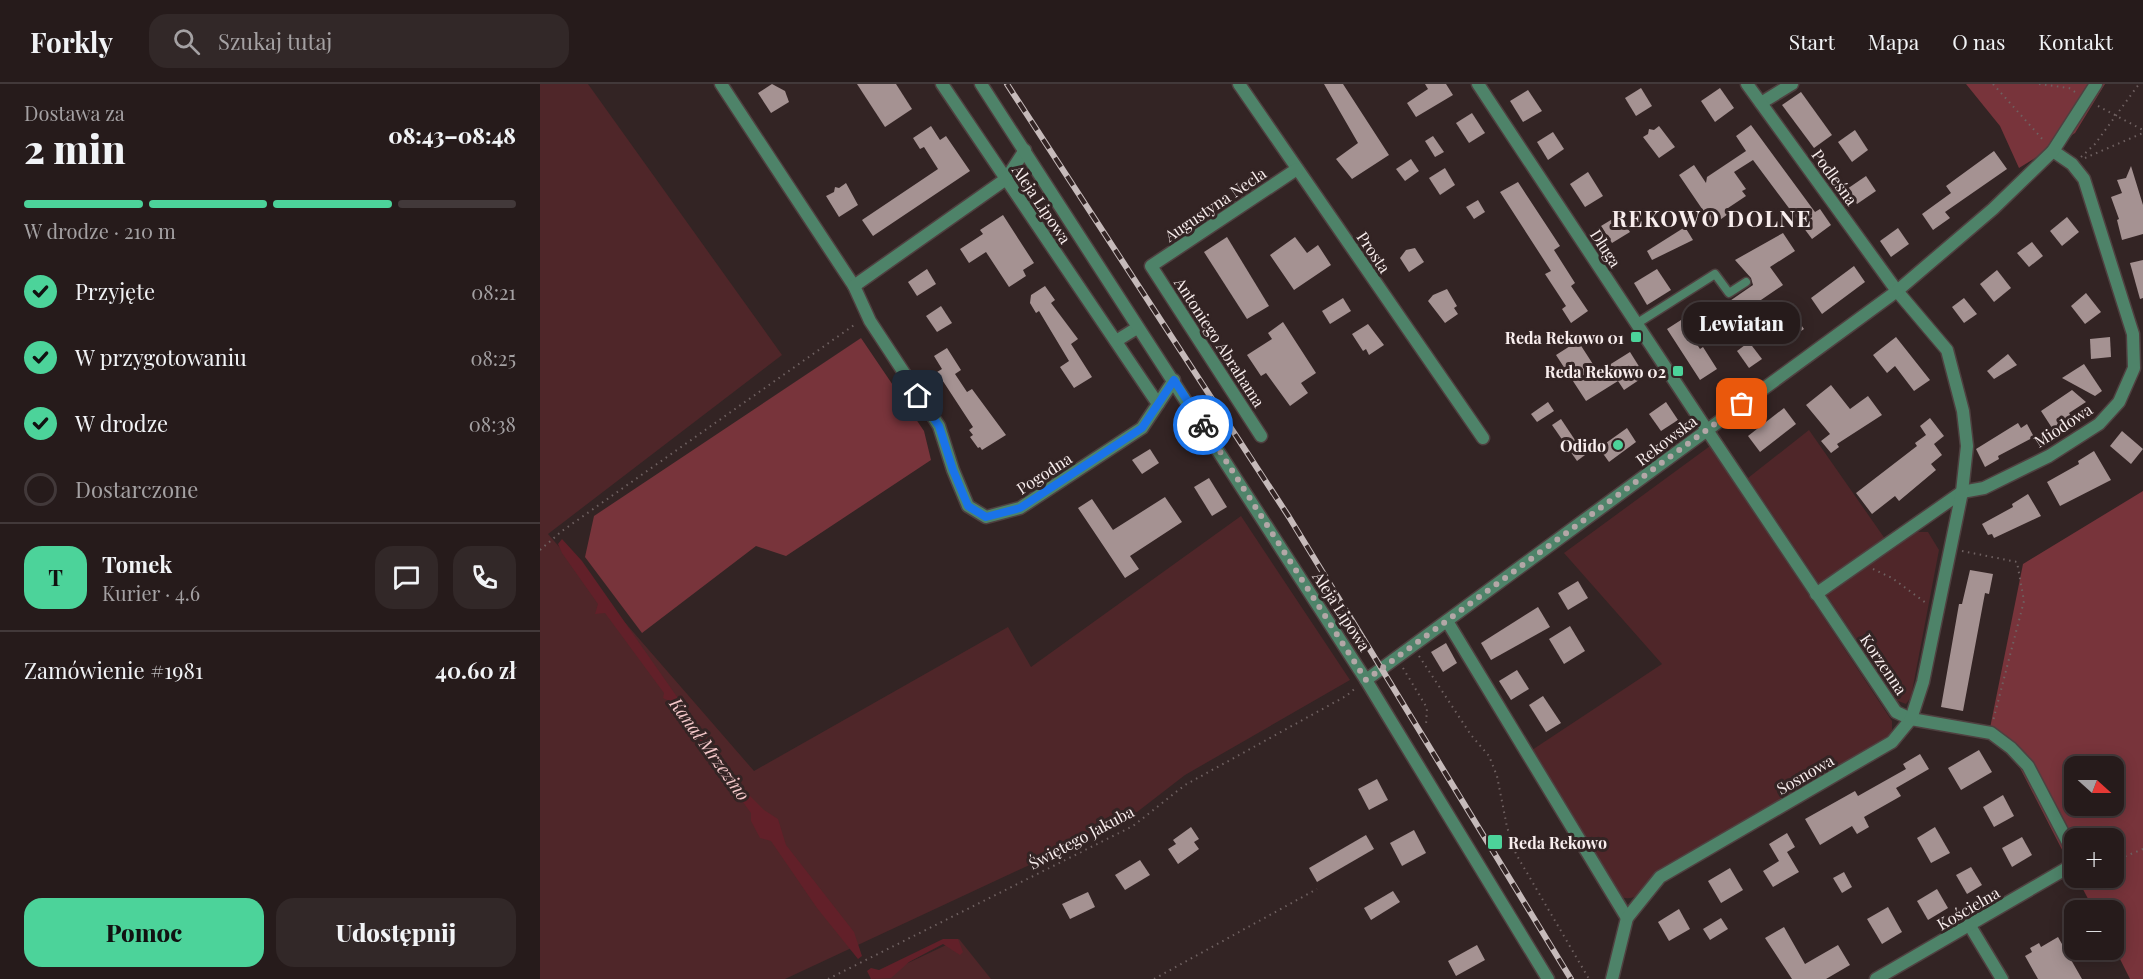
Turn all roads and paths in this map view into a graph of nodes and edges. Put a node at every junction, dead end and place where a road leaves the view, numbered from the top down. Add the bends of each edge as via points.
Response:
1 (721, 84) edge
2 (942, 84) edge
3 (981, 84) edge
4 (1239, 84) edge
5 (1478, 84) edge
6 (1747, 84) edge
7 (1792, 84) edge
8 (1993, 84) edge
9 (2066, 84) edge
10 (2096, 84) edge
11 (2139, 84) edge
12 (2069, 88) dead end
13 (1761, 103) junction
14 (2143, 133) edge
15 (1025, 150) junction
16 (2053, 151) junction
17 (2072, 164) junction
18 (1297, 169) junction
19 (1006, 179) junction
20 (1151, 266) joint
21 (1746, 282) dead end
22 (854, 286) junction
23 (1897, 291) junction
24 (867, 316) junction
25 (1636, 324) junction
26 (1137, 328) junction
27 (1116, 341) junction
28 (1174, 380) junction
29 (1158, 404) junction
30 (1707, 430) junction
31 (1261, 436) dead end
32 (1483, 438) dead end
33 (1962, 492) junction
34 (1951, 549) junction
35 (540, 550) edge
36 (1860, 562) junction
37 (1816, 594) junction
38 (1938, 612) junction
39 (1447, 621) junction
40 (1425, 648) dead end
41 (1401, 665) dead end
42 (1366, 680) junction
43 (1911, 719) junction
44 (1426, 725) dead end
45 (1991, 733) junction
46 (2064, 835) edge
47 (2143, 849) edge
48 (2124, 857) edge
49 (2064, 870) edge
50 (1317, 889) dead end
51 (1627, 918) junction
52 (1970, 926) junction
53 (1560, 929) junction
54 (1554, 933) dead end
55 (828, 979) edge
56 (1154, 979) edge
57 (1548, 979) edge
58 (1589, 979) edge
59 (1612, 979) edge
60 (1876, 979) edge
61 (2002, 979) edge

1 - 22 street, Pogodna
2 - 19 street, Aleja Lipowa
3 - 15 street, Aleja Lipowa
4 - 18 street, Prosta
5 - 25 street, Długa
6 - 13 street, Podleśna
7 - 13 street
8 - 16 path
9 - 12 path
10 - 16 street, Rekowska
11 - 17 path via 2095,144
13 - 23 street, Podleśna
14 - 17 path
15 - 19 street
15 - 26 street, Aleja Lipowa
16 - 17 street, Miodowa
16 - 23 street, Rekowska via 1993,209
17 - 33 street, Miodowa via 2084,179 2133,334 2134,368 2119,402 2099,424 1984,488
18 - 20 street, Augustyna Necla
18 - 32 street, Prosta
19 - 22 street
19 - 27 street, Aleja Lipowa
20 - 31 street, Antoniego Abrahama
21 - 25 lane via 1729,293 1715,274
22 - 24 street, Pogodna
23 - 30 street, Rekowska
23 - 33 street, Sosnowa via 1947,350 1968,446
24 - 29 street, Pogodna via 939,426 968,506 986,517 1020,508 1142,428
24 - 35 path
25 - 30 street, Długa
26 - 27 street
26 - 28 street, Aleja Lipowa
27 - 29 street, Aleja Lipowa
28 - 29 street, Pogodna
28 - 42 street, Aleja Lipowa
30 - 37 street, Korzenna
30 - 39 street, Rekowska
33 - 34 street, Sosnowa
33 - 36 street, Miodowa
34 - 38 street, Sosnowa
34 - 45 path via 2017,562 2024,601
36 - 37 street, Miodowa
36 - 38 path via 1892,578
37 - 43 street, Korzenna via 1896,712
38 - 43 street, Sosnowa
39 - 42 street, Rekowska
39 - 51 street
40 - 53 path via 1417,654 1471,735 1490,756 1516,854
41 - 44 path via 1427,708
42 - 55 path, Świętego Jakuba via 1346,696 1185,785 1133,826
42 - 57 street, Aleja Lipowa
43 - 45 street, Korzenna
43 - 51 street, Sosnowa via 1892,742 1660,877
45 - 46 street via 2028,766
47 - 48 path
49 - 52 street, Kościelna
50 - 56 path
51 - 59 street
52 - 60 street, Kościelna
52 - 61 street
53 - 54 path
53 - 58 path

